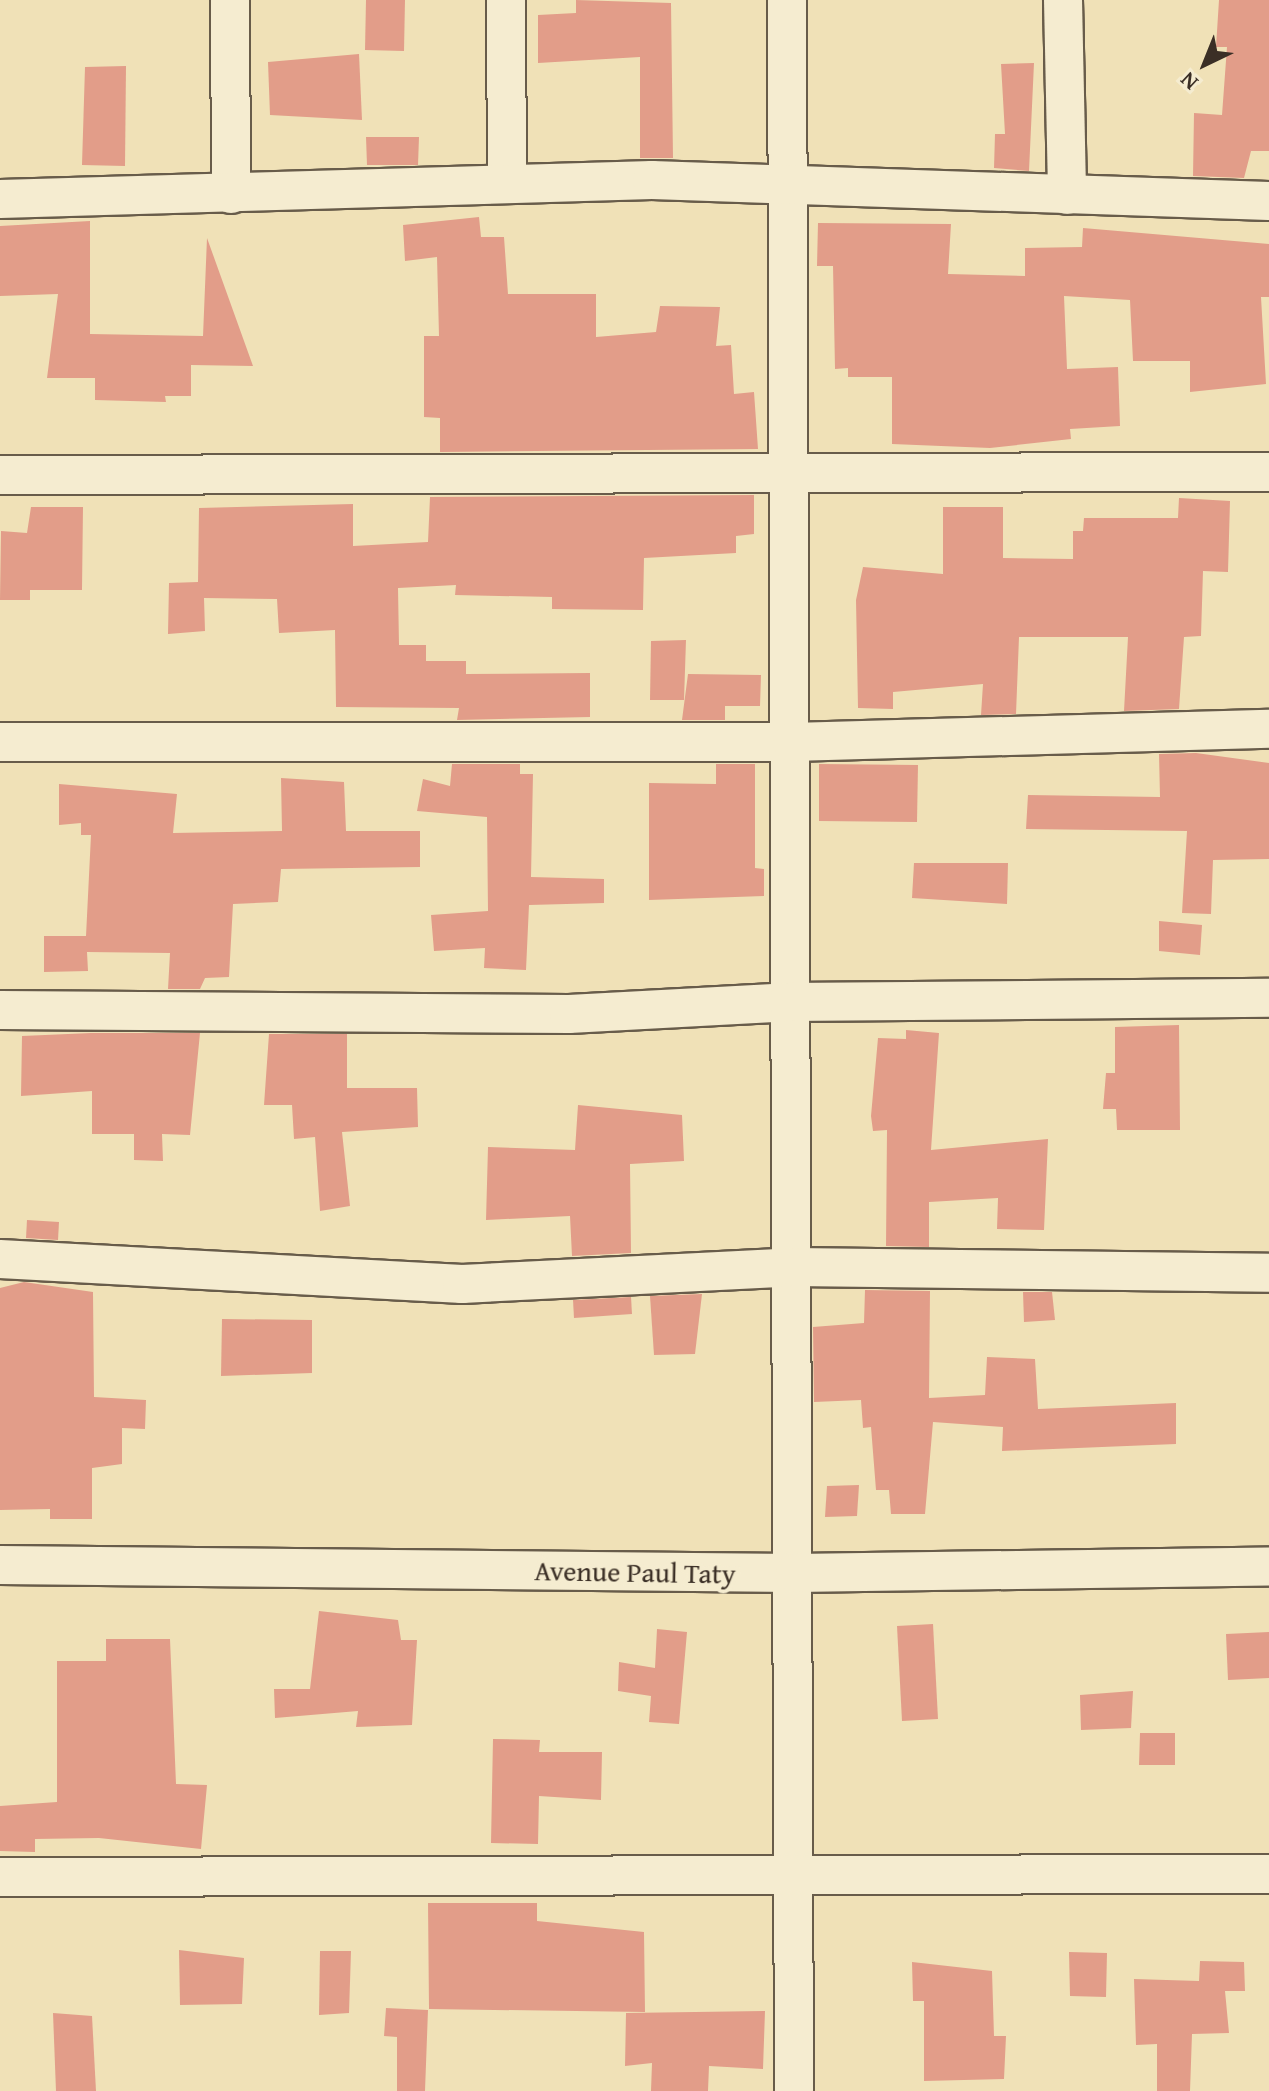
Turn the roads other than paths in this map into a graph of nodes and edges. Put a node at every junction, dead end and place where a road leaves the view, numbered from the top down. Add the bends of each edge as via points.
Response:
1 (230, 0) edge
2 (506, 0) edge
3 (787, 0) edge
4 (1063, 0) edge
5 (507, 183) junction
6 (789, 187) junction
7 (231, 194) junction
8 (1067, 195) junction
9 (0, 199) edge
10 (1269, 201) edge
11 (1269, 472) edge
12 (791, 474) junction
13 (0, 475) edge
14 (1269, 729) edge
15 (0, 742) edge
16 (792, 742) junction
17 (1269, 998) edge
18 (788, 1002) junction
19 (0, 1010) edge
20 (0, 1259) edge
21 (794, 1267) junction
22 (1269, 1273) edge
23 (0, 1565) edge
24 (1269, 1566) edge
25 (795, 1573) junction
26 (788, 1870) junction
27 (1269, 1874) edge
28 (0, 1877) edge
29 (794, 2091) edge

1 - 7 street
2 - 5 street
3 - 6 street
4 - 8 street
5 - 6 street
5 - 7 street
6 - 8 street
6 - 12 street
7 - 9 street
8 - 10 street
11 - 12 street
12 - 13 street
12 - 16 street
14 - 16 street
15 - 16 street
16 - 18 street
17 - 18 street
18 - 19 street via 569,1014
18 - 21 street
20 - 21 street via 462,1284
21 - 22 street
21 - 25 street
23 - 25 street, Avenue Paul Taty
24 - 25 street, Avenue Paul Taty
25 - 26 street
26 - 27 street
26 - 28 street
26 - 29 street

